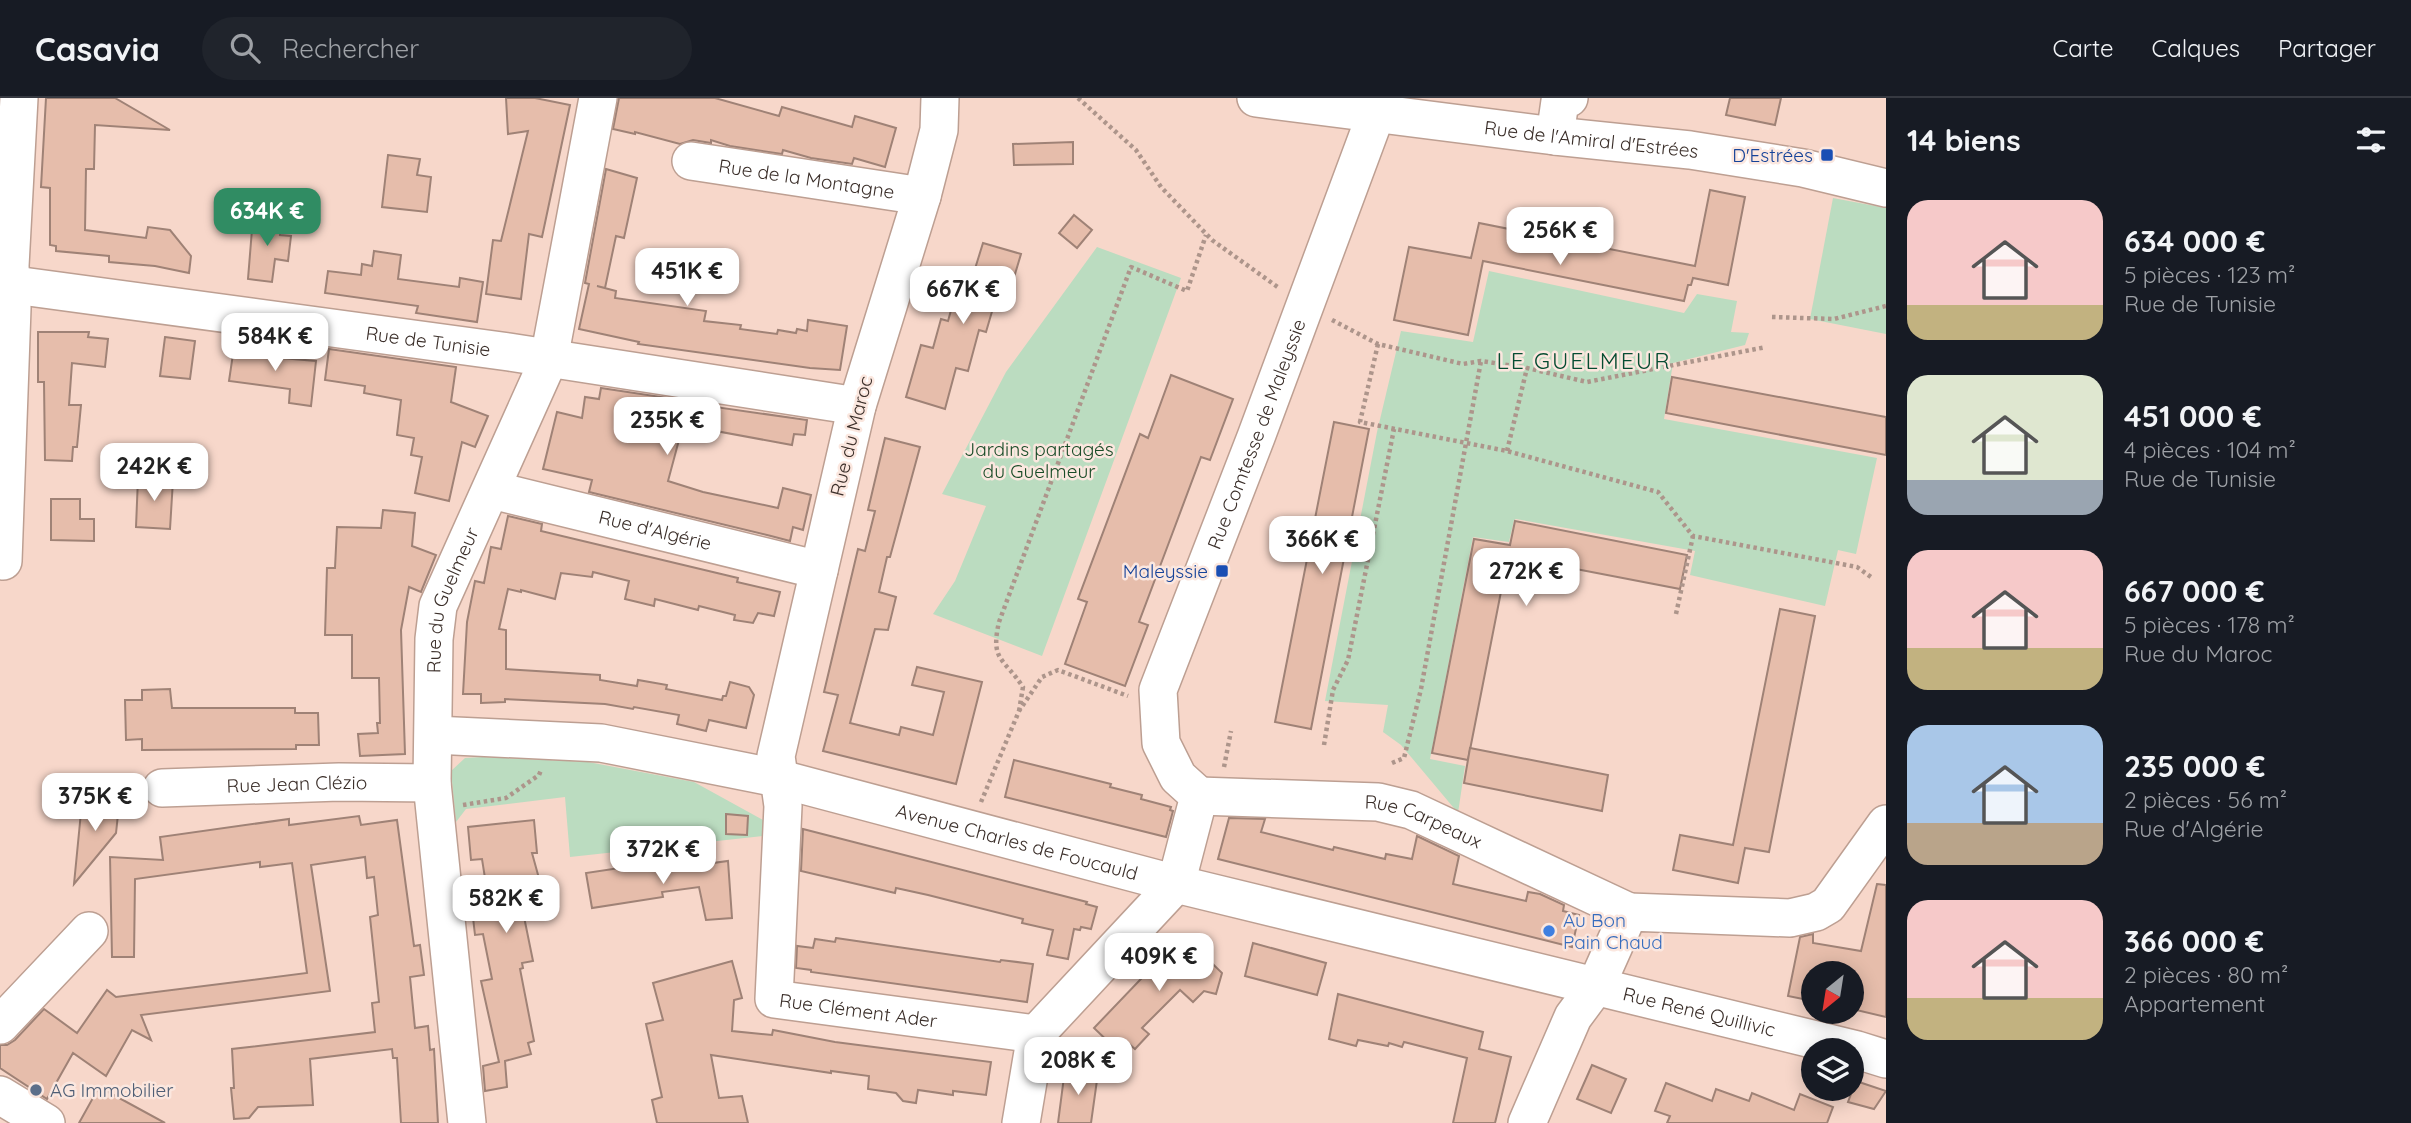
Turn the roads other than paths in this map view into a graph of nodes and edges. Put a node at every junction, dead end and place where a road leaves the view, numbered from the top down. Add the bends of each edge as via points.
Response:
1 (19, 98) edge
2 (598, 98) edge
3 (940, 98) edge
4 (1256, 98) edge
5 (1569, 98) edge
6 (1378, 106) edge
7 (1555, 136) junction
8 (691, 161) dead end
9 (1886, 188) edge
10 (922, 196) junction
11 (6, 284) edge
12 (549, 359) junction
13 (857, 406) junction
14 (492, 490) junction
15 (3, 561) dead end
16 (819, 570) junction
17 (434, 735) junction
18 (777, 778) junction
19 (1211, 784) junction
20 (162, 788) dead end
21 (433, 795) junction
22 (1886, 824) edge
23 (1176, 884) junction
24 (1629, 912) junction
25 (89, 931) dead end
26 (1596, 986) junction
27 (0, 1025) edge
28 (1036, 1034) junction
29 (1886, 1059) edge
30 (0, 1095) edge
31 (1537, 1121) edge
32 (46, 1123) edge
33 (467, 1123) edge
34 (1021, 1123) edge

1 - 11 street
2 - 12 street, Rue du Guelmeur
3 - 10 street, Rue du Maroc via 939,130
4 - 6 street, Rue de l'Amiral d'Estrées
5 - 7 street via 1560,102
6 - 7 street, Rue de l'Amiral d'Estrées
6 - 19 street, Rue Comtesse de Maleyssie via 1158,690 1161,743 1178,777
7 - 9 street, Rue de l'Amiral d'Estrées via 1690,149
8 - 10 street, Rue de la Montagne
10 - 13 street, Rue du Maroc
11 - 12 street, Rue de Tunisie
11 - 15 street via 12,308
12 - 13 street, Rue de Tunisie
12 - 14 street, Rue du Guelmeur
13 - 16 street, Rue du Maroc
14 - 16 street, Rue d'Algérie
14 - 17 street, Rue du Guelmeur via 438,606
16 - 18 street, Rue du Maroc via 776,756
17 - 18 street, Avenue Charles de Foucauld via 601,743
17 - 21 street, Rue du Guelmeur
18 - 23 street, Avenue Charles de Foucauld
18 - 28 street, Rue Clément Ader via 783,806 775,999
19 - 23 street
19 - 24 street, Rue Carpeaux via 1378,802 1412,810
20 - 21 street, Rue Jean Clézio via 339,782
21 - 33 street, Rue du Guelmeur
22 - 24 street via 1828,905 1816,912 1790,918
23 - 26 street, Avenue Charles de Foucauld
23 - 28 street
24 - 26 street
25 - 27 street
26 - 29 street, Rue René Quillivic
26 - 31 street via 1573,1017
28 - 34 street
30 - 32 street

